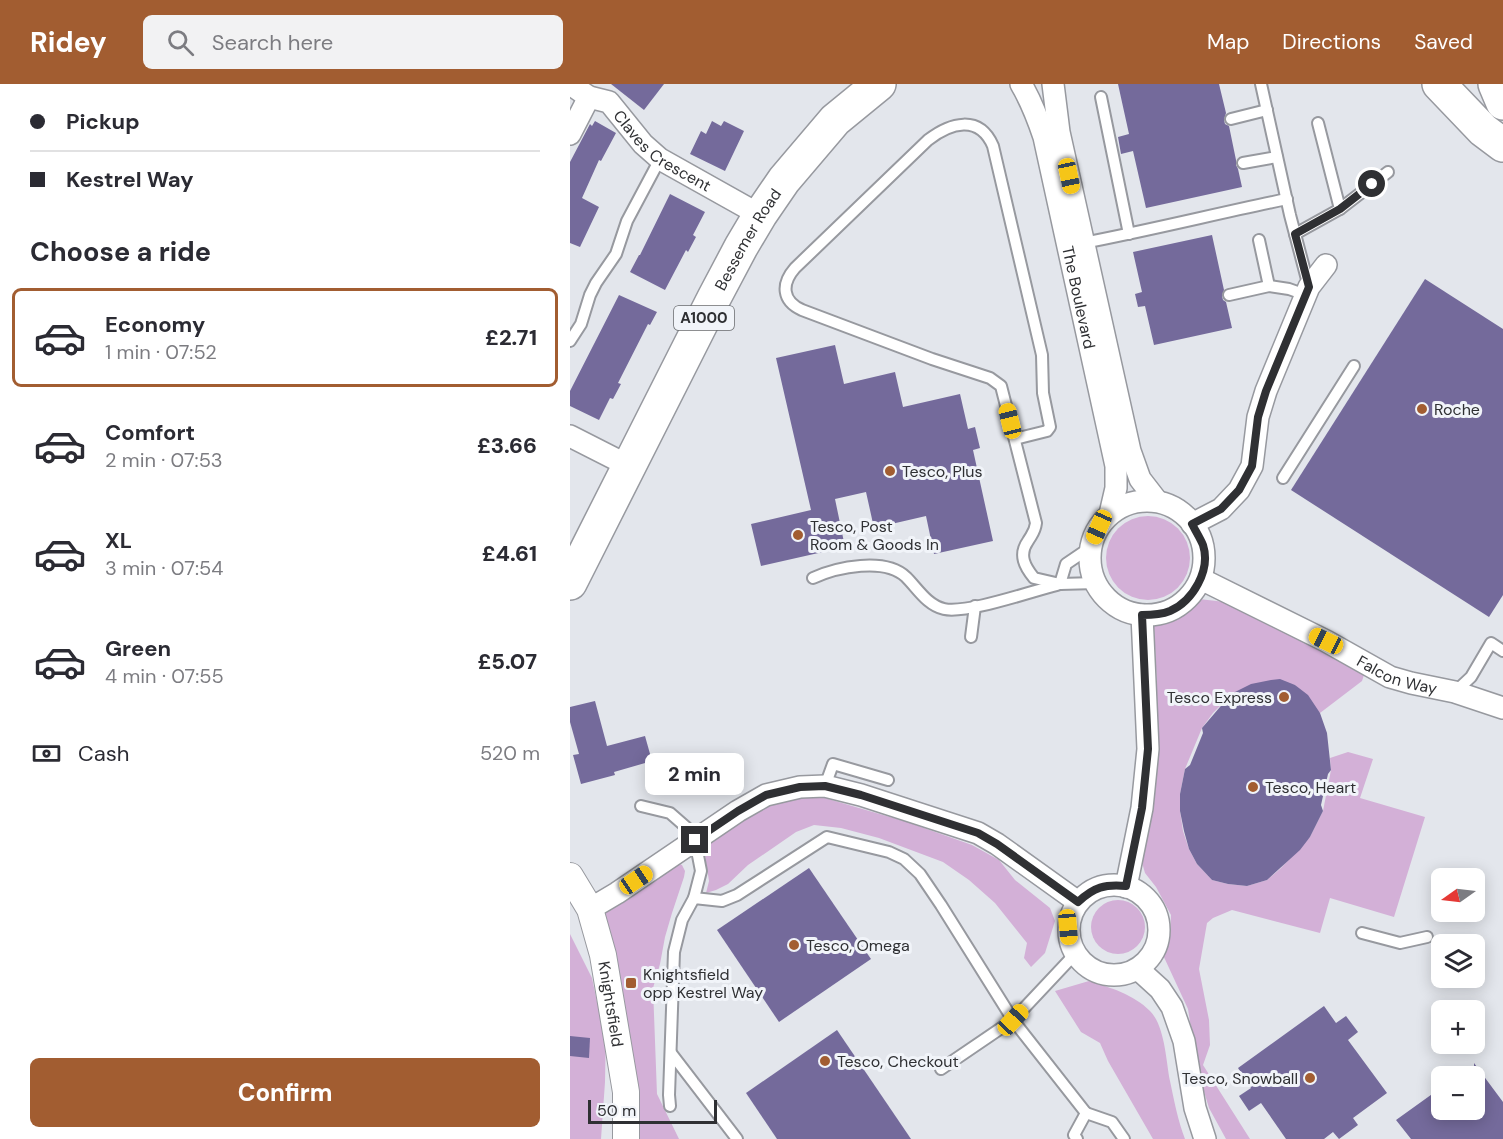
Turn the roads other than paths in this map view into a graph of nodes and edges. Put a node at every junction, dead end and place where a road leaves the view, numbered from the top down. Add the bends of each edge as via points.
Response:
1 (570, 84) edge
2 (879, 84) edge
3 (1021, 84) edge
4 (1053, 84) edge
5 (1261, 84) edge
6 (1439, 84) edge
7 (1495, 84) edge
8 (589, 97) junction
9 (1101, 97) dead end
10 (1503, 103) edge
11 (1267, 110) junction
12 (1231, 119) dead end
13 (1318, 123) dead end
14 (570, 134) edge
15 (1503, 145) edge
16 (1277, 157) junction
17 (660, 159) junction
18 (1243, 163) dead end
19 (1388, 172) dead end
20 (1287, 199) junction
21 (1340, 209) junction
22 (760, 215) junction
23 (1130, 234) junction
24 (1295, 234) junction
25 (1259, 240) dead end
26 (1083, 243) junction
27 (1326, 264) dead end
28 (1269, 286) junction
29 (1308, 291) junction
30 (1229, 295) dead end
31 (570, 341) edge
32 (1354, 366) dead end
33 (570, 435) edge
34 (1015, 439) junction
35 (629, 466) junction
36 (1283, 478) dead end
37 (1157, 501) junction
38 (1110, 514) junction
39 (1192, 524) junction
40 (1091, 547) junction
41 (813, 578) dead end
42 (1201, 579) junction
43 (570, 583) edge
44 (1096, 583) junction
45 (1060, 584) junction
46 (975, 606) junction
47 (1142, 615) junction
48 (971, 637) dead end
49 (1503, 651) edge
50 (1455, 692) junction
51 (1503, 708) edge
52 (888, 780) dead end
53 (825, 786) junction
54 (641, 806) dead end
55 (695, 840) junction
56 (570, 876) edge
57 (1126, 886) junction
58 (694, 898) junction
59 (1078, 902) junction
60 (590, 909) junction
61 (1362, 933) dead end
62 (1427, 937) dead end
63 (1075, 954) junction
64 (1138, 969) junction
65 (1013, 1020) junction
66 (671, 1053) junction
67 (941, 1069) dead end
68 (670, 1107) dead end
69 (1086, 1113) junction
70 (626, 1139) edge
71 (737, 1139) edge
72 (1077, 1139) edge
73 (1124, 1139) edge
74 (1205, 1139) edge

1 - 8 street, Claves Crescent
2 - 22 main road, Bessemer Road / A1000 via 835,120
3 - 38 street, The Boulevard via 1044,137 1116,466
4 - 26 street, The Boulevard via 1059,132
5 - 11 lane
6 - 15 main road
7 - 10 main road
8 - 14 street
8 - 17 street, Claves Crescent via 609,102 642,144
9 - 23 lane
11 - 12 lane
11 - 16 lane
13 - 21 lane
16 - 18 lane
16 - 20 lane
17 - 22 street, Claves Crescent
17 - 31 lane
19 - 21 lane
20 - 23 lane
20 - 24 lane
21 - 24 lane
22 - 35 main road, Bessemer Road / A1000
23 - 26 lane
24 - 29 lane
25 - 28 lane
26 - 37 street, The Boulevard via 1130,451 1140,479
27 - 29 street
28 - 29 lane
28 - 30 lane
29 - 39 street via 1266,391 1258,417 1252,466 1239,490 1221,509
32 - 36 lane
33 - 35 street
34 - 34 lane via 1001,386 990,378 802,310 790,304 785,293 795,268 928,140 961,123 985,132 993,146 1042,355 1043,393 1050,427
34 - 45 lane via 1036,523 1022,555 1034,578
35 - 43 main road, Bessemer Road / A1000
37 - 38 street via 1124,505
37 - 39 street via 1187,516
38 - 40 street via 1099,527
39 - 42 street via 1203,545
40 - 44 street
40 - 45 lane via 1066,564
41 - 46 lane via 846,568 891,568 904,575 930,603 958,610
42 - 47 street via 1183,603 1170,611
42 - 50 street, Falcon Way via 1390,677
44 - 45 lane
44 - 47 street via 1112,604
45 - 46 lane
46 - 48 lane
47 - 57 street via 1148,749 1142,808
49 - 50 lane via 1491,644 1471,678
50 - 51 street, Falcon Way
52 - 53 lane via 833,765
53 - 55 street via 766,795
53 - 59 street via 978,833
54 - 55 lane via 670,813
55 - 58 lane via 701,871
55 - 60 street
56 - 60 street, Knightsfield
57 - 59 street via 1100,887
57 - 64 street via 1140,893 1157,917 1156,946
58 - 65 lane via 722,901 737,895 827,837 889,852 920,874
58 - 66 lane via 682,920 674,952
59 - 63 street via 1068,927
60 - 70 street, Knightsfield via 603,955 626,1092
61 - 62 lane via 1400,943
63 - 64 street via 1096,973 1124,975
63 - 65 lane
64 - 74 street via 1172,1007 1184,1041 1195,1108
65 - 67 lane
65 - 69 lane
66 - 68 lane
66 - 71 lane
69 - 72 lane via 1074,1135
69 - 73 lane via 1112,1122

